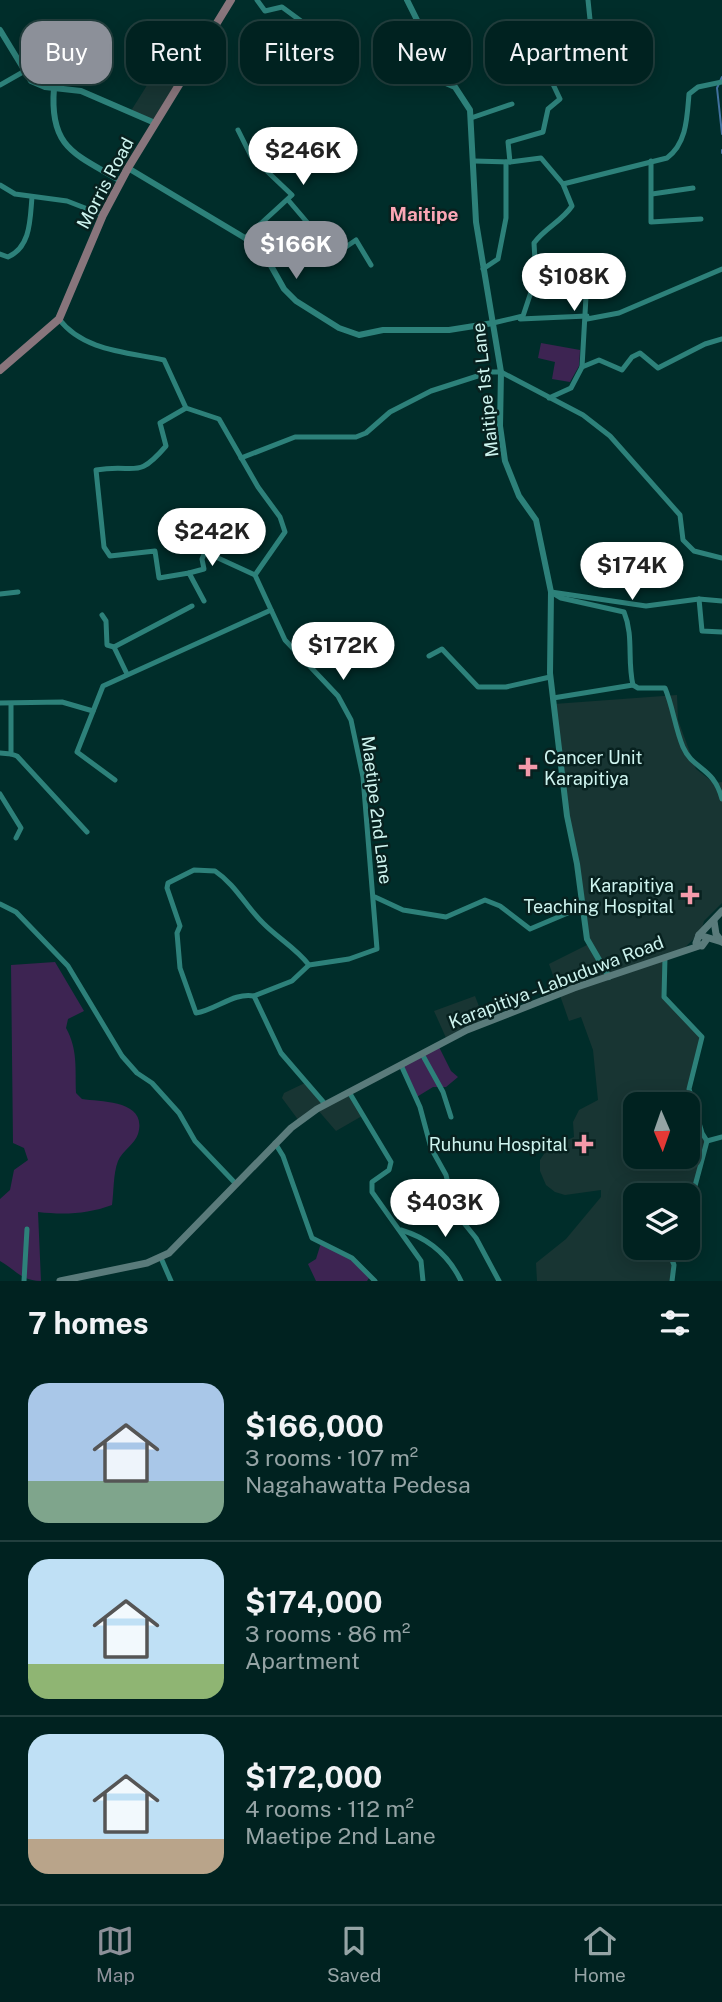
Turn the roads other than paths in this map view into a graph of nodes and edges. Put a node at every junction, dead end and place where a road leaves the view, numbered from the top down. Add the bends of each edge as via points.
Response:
1 (231, 0) edge
2 (257, 0) edge
3 (407, 0) edge
4 (588, 0) edge
5 (300, 21) edge
6 (0, 30) edge
7 (21, 68) edge
8 (21, 73) edge
9 (720, 82) edge
10 (41, 84) edge
11 (0, 85) edge
12 (54, 88) junction
13 (512, 104) dead end
14 (471, 118) junction
15 (155, 123) junction
16 (238, 130) dead end
17 (474, 161) junction
18 (651, 161) junction
19 (508, 162) junction
20 (128, 168) junction
21 (121, 181) junction
22 (563, 184) junction
23 (0, 185) edge
24 (694, 188) dead end
25 (652, 194) junction
26 (32, 197) junction
27 (289, 201) junction
28 (103, 215) junction
29 (701, 219) dead end
30 (245, 238) junction
31 (0, 254) edge
32 (588, 261) dead end
33 (371, 265) dead end
34 (482, 269) junction
35 (722, 270) edge
36 (587, 318) junction
37 (59, 319) junction
38 (517, 320) junction
39 (493, 323) junction
40 (722, 339) edge
41 (582, 367) junction
42 (0, 370) edge
43 (500, 372) junction
44 (549, 398) junction
45 (186, 408) junction
46 (241, 458) junction
47 (195, 536) dead end
48 (205, 552) junction
49 (722, 558) edge
50 (188, 573) junction
51 (254, 575) junction
52 (18, 592) dead end
53 (551, 592) junction
54 (0, 594) edge
55 (699, 599) junction
56 (204, 601) dead end
57 (722, 601) edge
58 (192, 606) dead end
59 (270, 609) junction
60 (102, 615) dead end
61 (231, 626) dead end
62 (722, 632) edge
63 (114, 647) junction
64 (429, 656) dead end
65 (127, 674) junction
66 (550, 677) junction
67 (633, 685) junction
68 (553, 698) junction
69 (0, 703) edge
70 (11, 704) junction
71 (93, 711) junction
72 (0, 754) edge
73 (11, 754) junction
74 (115, 780) dead end
75 (0, 794) edge
76 (722, 799) edge
77 (87, 832) dead end
78 (16, 838) dead end
79 (375, 897) junction
80 (0, 904) edge
81 (582, 907) junction
82 (722, 911) edge
83 (715, 919) junction
84 (702, 940) junction
85 (722, 942) edge
86 (665, 957) junction
87 (309, 965) junction
88 (608, 977) junction
89 (254, 996) junction
90 (422, 1054) junction
91 (401, 1065) junction
92 (349, 1092) junction
93 (325, 1104) junction
94 (451, 1116) dead end
95 (722, 1137) edge
96 (707, 1141) junction
97 (275, 1143) junction
98 (696, 1183) edge
99 (236, 1184) junction
100 (27, 1228) dead end
101 (401, 1230) junction
102 (161, 1258) junction
103 (672, 1260) edge
104 (24, 1281) edge
105 (60, 1281) edge
106 (171, 1281) edge
107 (375, 1281) edge
108 (423, 1281) edge
109 (461, 1281) edge
110 (499, 1281) edge
111 (672, 1281) edge

1 - 15 main road, Morris Road
2 - 5 street via 265,11 282,8
3 - 14 street, Maitipe 1st Lane via 418,22 402,50 412,75 455,87 464,96
4 - 19 street via 593,49 575,53 570,72 551,80 560,99 548,109 543,132 508,142
6 - 7 street
8 - 11 street
9 - 18 street via 690,94 676,151
10 - 12 street
12 - 15 street via 81,91
12 - 21 street via 55,126 63,144
13 - 14 street
14 - 17 street, Maitipe 1st Lane
15 - 20 main road, Morris Road
16 - 27 street via 251,156 292,195
17 - 19 street
17 - 34 street, Maitipe 1st Lane
18 - 22 street
18 - 25 street
19 - 22 street via 541,158
19 - 34 street via 507,206 498,259
20 - 21 main road, Morris Road
20 - 30 street
21 - 28 main road, Morris Road
22 - 38 street via 572,206 534,243 536,277 523,316
23 - 26 street
24 - 25 street
25 - 29 street via 651,222
26 - 28 street via 67,201
26 - 31 street via 28,235 20,249 8,257
27 - 30 street
27 - 33 street via 329,248 337,253 356,240
28 - 37 main road, Morris Road
30 - 39 street via 296,301 359,335
32 - 36 street
34 - 39 street, Maitipe 1st Lane
35 - 36 street via 619,313
36 - 38 street
36 - 41 street
37 - 42 main road, Morris Road
37 - 45 street via 85,343 164,360
38 - 39 street
39 - 43 street, Maitipe 1st Lane
40 - 41 street via 657,368 640,353 622,370 599,360
41 - 44 street via 571,388
43 - 44 street
43 - 46 street via 431,391 390,412 356,437 295,437
43 - 53 street, Maitipe 1st Lane via 505,461 519,496 536,520
44 - 49 street via 583,415 610,436 680,515 683,540 694,551
45 - 46 street via 219,419
45 - 50 street via 160,423 166,446 151,464 141,470 117,466 96,470 104,547 110,556 155,551 159,578
46 - 51 street via 285,532
47 - 48 street
48 - 50 street via 204,569
48 - 51 street
50 - 56 street
51 - 59 street, Maetipe 2nd Lane
52 - 54 street
53 - 55 street via 646,606
53 - 66 street, Maitipe 1st Lane
53 - 67 street via 624,612 631,629
55 - 57 street
55 - 62 street via 702,631
58 - 63 street
59 - 61 street
59 - 65 street
59 - 79 street, Maetipe 2nd Lane via 285,640 338,696 351,720 363,777
60 - 63 street via 107,645
63 - 65 street
64 - 66 street via 442,649 478,687 506,687
65 - 71 street via 103,686
66 - 68 street, Maitipe 1st Lane
67 - 68 street
67 - 76 street via 665,688 683,746 718,783
68 - 81 street, Maitipe 1st Lane
69 - 70 street
70 - 71 street via 62,702
70 - 73 street
71 - 74 street via 77,751
72 - 73 street
73 - 77 street
75 - 78 street via 21,828
79 - 81 street via 403,910 446,917 485,900 530,929
79 - 87 street, Maetipe 2nd Lane via 377,949
80 - 99 street via 16,912 68,967 122,1056 179,1113 195,1141
81 - 88 street, Maitipe 1st Lane via 587,939
82 - 83 main road
83 - 84 main road
83 - 85 main road
84 - 85 main road
84 - 86 main road, Karapitiya - Labuduwa Road
86 - 88 main road, Karapitiya - Labuduwa Road
86 - 96 street via 664,997 702,1037 689,1089
87 - 89 street, Maetipe 2nd Lane via 292,981
87 - 89 street, Maetipe 2nd Lane via 215,871 194,870 168,883 180,926 180,968 195,1013 242,993
88 - 90 main road, Karapitiya - Labuduwa Road via 467,1030
89 - 93 street via 281,1053
90 - 91 main road, Karapitiya - Labuduwa Road
90 - 94 street
91 - 92 main road, Karapitiya - Labuduwa Road
91 - 110 street via 420,1107 431,1148 446,1175 455,1212 476,1238
92 - 93 main road, Karapitiya - Labuduwa Road
92 - 101 street via 388,1154 391,1167 371,1188
93 - 97 main road, Karapitiya - Labuduwa Road
95 - 96 street
96 - 98 street
97 - 99 main road, Karapitiya - Labuduwa Road
97 - 107 street via 312,1237 352,1258
99 - 102 main road, Karapitiya - Labuduwa Road
100 - 104 street
101 - 108 street via 424,1267
101 - 109 street via 422,1236 454,1266
102 - 105 main road, Karapitiya - Labuduwa Road
102 - 106 street
103 - 111 street

